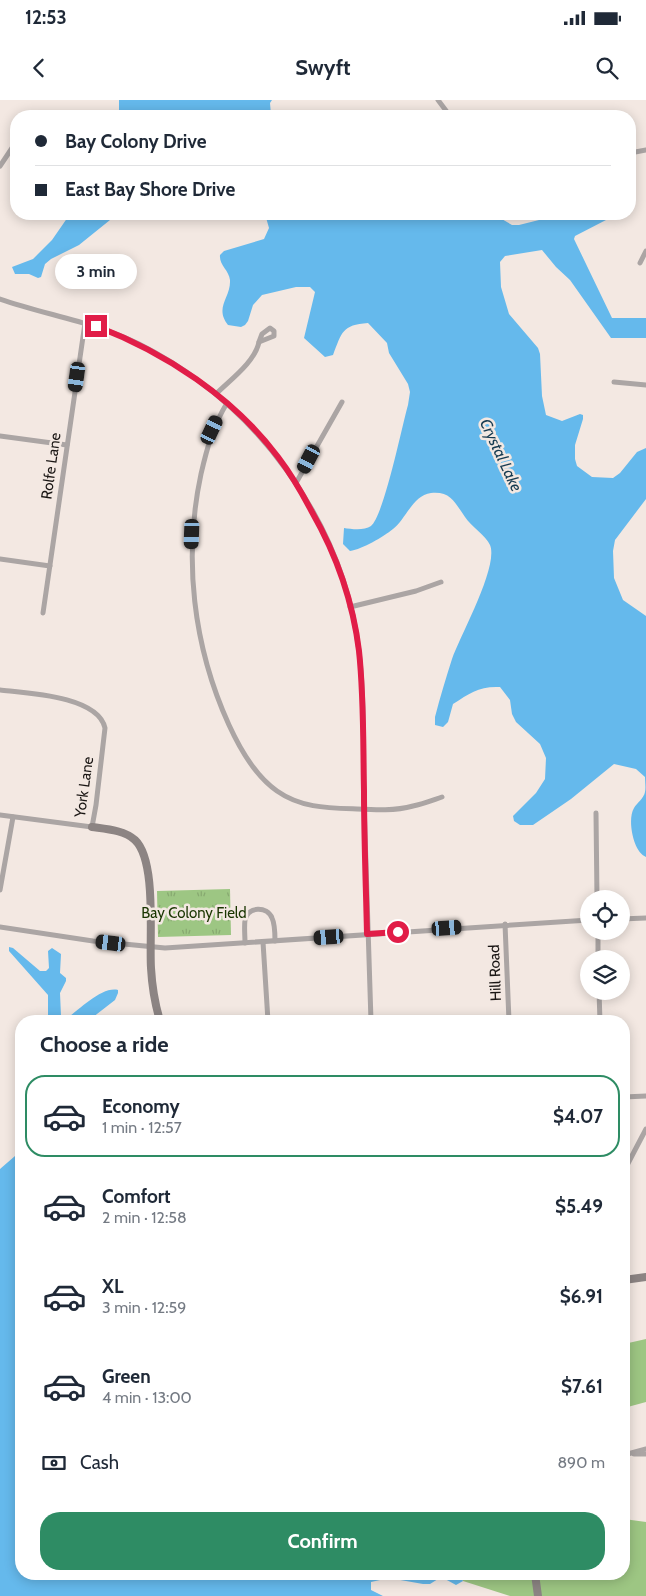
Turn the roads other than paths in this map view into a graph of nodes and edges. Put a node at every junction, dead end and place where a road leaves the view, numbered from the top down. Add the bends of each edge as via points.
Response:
1 (10, 151) edge
2 (0, 166) edge
3 (646, 251) edge
4 (640, 263) dead end
5 (0, 299) edge
6 (85, 323) junction
7 (259, 342) dead end
8 (614, 382) dead end
9 (646, 384) edge
10 (216, 394) junction
11 (342, 402) dead end
12 (228, 404) junction
13 (0, 436) edge
14 (67, 445) junction
15 (296, 483) junction
16 (0, 559) edge
17 (50, 566) junction
18 (441, 582) dead end
19 (350, 607) junction
20 (43, 613) dead end
21 (0, 690) edge
22 (442, 797) dead end
23 (364, 810) junction
24 (596, 814) dead end
25 (0, 815) edge
26 (13, 816) junction
27 (92, 827) junction
28 (0, 890) edge
29 (597, 890) edge
30 (630, 918) edge
31 (646, 918) edge
32 (580, 920) edge
33 (505, 924) junction
34 (0, 927) edge
35 (367, 934) junction
36 (276, 941) junction
37 (263, 942) junction
38 (245, 944) junction
39 (150, 948) junction
40 (600, 1000) edge
41 (159, 1015) edge
42 (268, 1015) edge
43 (371, 1015) edge
44 (509, 1015) edge
45 (600, 1015) edge
46 (646, 1096) edge
47 (630, 1097) edge
48 (646, 1129) edge
49 (630, 1160) edge
50 (646, 1277) edge
51 (630, 1279) edge
52 (646, 1449) edge
53 (630, 1453) edge
54 (646, 1454) edge
55 (630, 1455) edge
56 (536, 1580) edge
57 (538, 1596) edge

1 - 2 street
3 - 4 street
5 - 6 street
6 - 10 street via 151,350
6 - 14 street, Rolfe Lane
7 - 10 street via 255,354
8 - 9 street
10 - 12 street
11 - 15 street
12 - 15 street via 265,442
12 - 23 street via 208,442 192,534 194,600 208,669 233,732 252,766 270,786 289,799 308,805
13 - 14 street
14 - 17 street, Rolfe Lane
15 - 19 street via 324,534 345,585
16 - 17 street
17 - 20 street, Rolfe Lane
18 - 19 street
19 - 23 street via 362,686
21 - 27 street, York Lane via 85,706 104,722
22 - 23 street via 404,808
23 - 35 street
24 - 29 street
25 - 26 street
26 - 27 street
26 - 28 street
27 - 39 street, York Lane via 125,834 143,852 149,887
30 - 31 street
32 - 33 street
33 - 35 street
33 - 44 street, Hill Road
34 - 39 street
35 - 36 street
35 - 43 street
36 - 37 street
36 - 38 street via 272,916 266,910 257,909 249,912 245,920
37 - 38 street
37 - 42 street
38 - 39 street
39 - 41 street, York Lane
40 - 45 street
46 - 47 street
48 - 49 street
50 - 51 street
52 - 53 street
54 - 55 street
56 - 57 street

